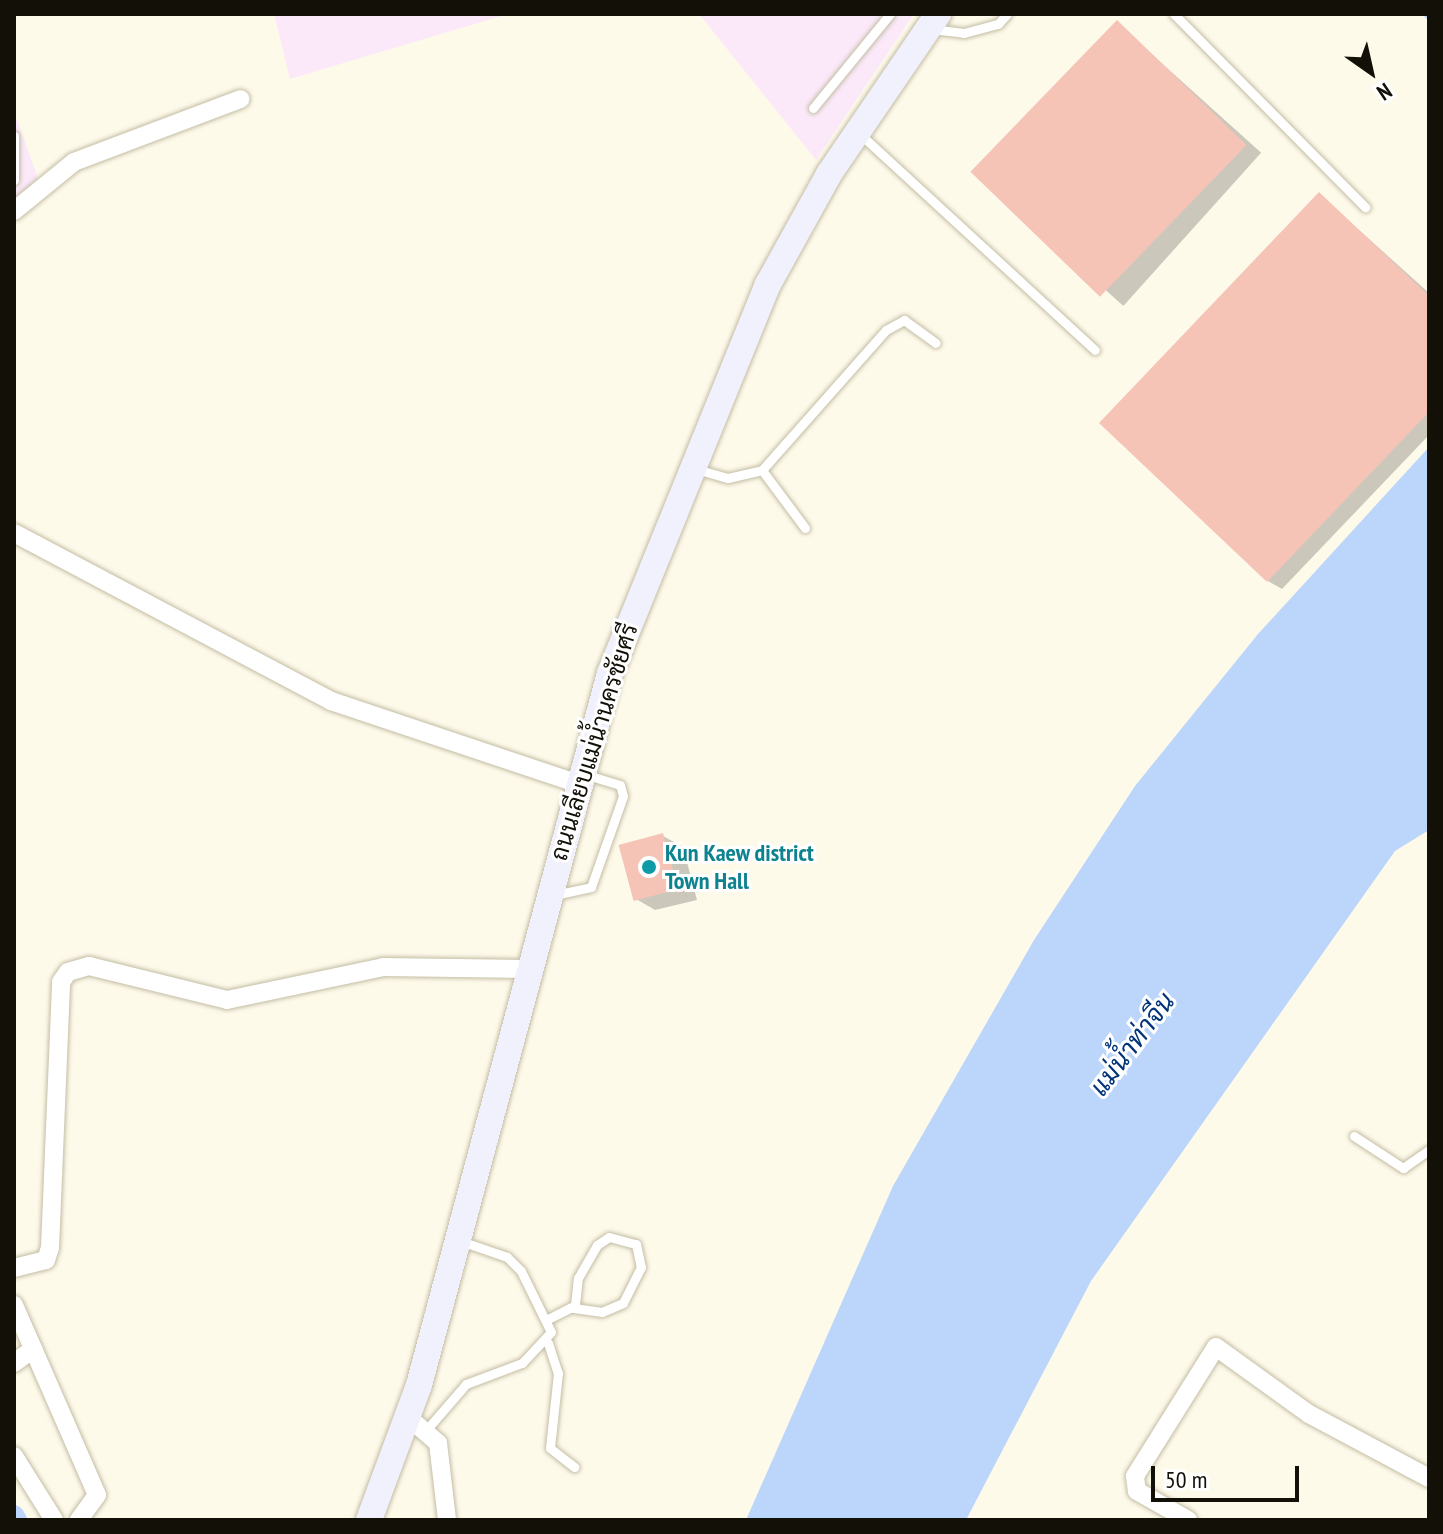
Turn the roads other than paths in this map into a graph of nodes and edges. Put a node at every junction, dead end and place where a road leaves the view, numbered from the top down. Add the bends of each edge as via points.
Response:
1 (890, 14) edge
2 (1007, 14) edge
3 (1174, 14) edge
4 (935, 18) edge
5 (241, 99) dead end
6 (813, 108) dead end
7 (857, 132) junction
8 (14, 136) edge
9 (14, 180) edge
10 (1365, 207) dead end
11 (14, 211) edge
12 (936, 343) dead end
13 (1095, 350) dead end
14 (692, 468) junction
15 (762, 470) junction
16 (805, 528) dead end
17 (14, 533) edge
18 (580, 778) junction
19 (547, 896) junction
20 (529, 969) junction
21 (1354, 1136) dead end
22 (1429, 1150) edge
23 (454, 1239) junction
24 (14, 1268) edge
25 (14, 1305) edge
26 (572, 1308) junction
27 (548, 1319) junction
28 (548, 1343) junction
29 (33, 1349) junction
30 (14, 1363) edge
31 (418, 1422) junction
32 (14, 1456) edge
33 (574, 1467) dead end
34 (1429, 1478) edge
35 (54, 1520) edge
36 (79, 1520) edge
37 (369, 1520) edge
38 (447, 1520) edge
39 (1188, 1520) edge

1 - 6 lane
2 - 4 lane via 998,24 964,33
3 - 10 lane
4 - 7 main road, ถนนเลียบแม่น้ำนครชัยศรี
5 - 11 street via 74,162
7 - 13 lane
7 - 14 main road, ถนนเลียบแม่น้ำนครชัยศรี via 767,286
8 - 9 lane
12 - 15 lane via 904,320 886,330
14 - 15 lane via 728,478
14 - 18 main road, ถนนเลียบแม่น้ำนครชัยศรี via 610,673
15 - 16 lane
17 - 18 street via 331,701
18 - 19 main road, ถนนเลียบแม่น้ำนครชัยศรี
18 - 19 lane via 620,785 623,796 591,887
19 - 20 main road, ถนนเลียบแม่น้ำนครชัยศรี
20 - 23 main road, ถนนเลียบแม่น้ำนครชัยศรี
20 - 24 street via 369,968 227,1000 89,966 68,972 61,982 50,1248 46,1260
21 - 22 lane via 1403,1168
23 - 27 lane via 507,1257
23 - 31 main road, ถนนเลียบแม่น้ำนครชัยศรี
25 - 29 street
26 - 26 lane via 597,1245 609,1237 636,1244 641,1267 623,1303 602,1312
26 - 27 lane
27 - 28 lane
28 - 31 lane via 522,1363 466,1384
28 - 33 lane via 558,1373 550,1448
29 - 30 street
29 - 36 street via 97,1495
31 - 37 main road, ถนนเลียบแม่น้ำนครชัยศรี
31 - 38 street via 444,1464
32 - 35 street
34 - 39 street via 1309,1414 1216,1347 1135,1476 1137,1491

